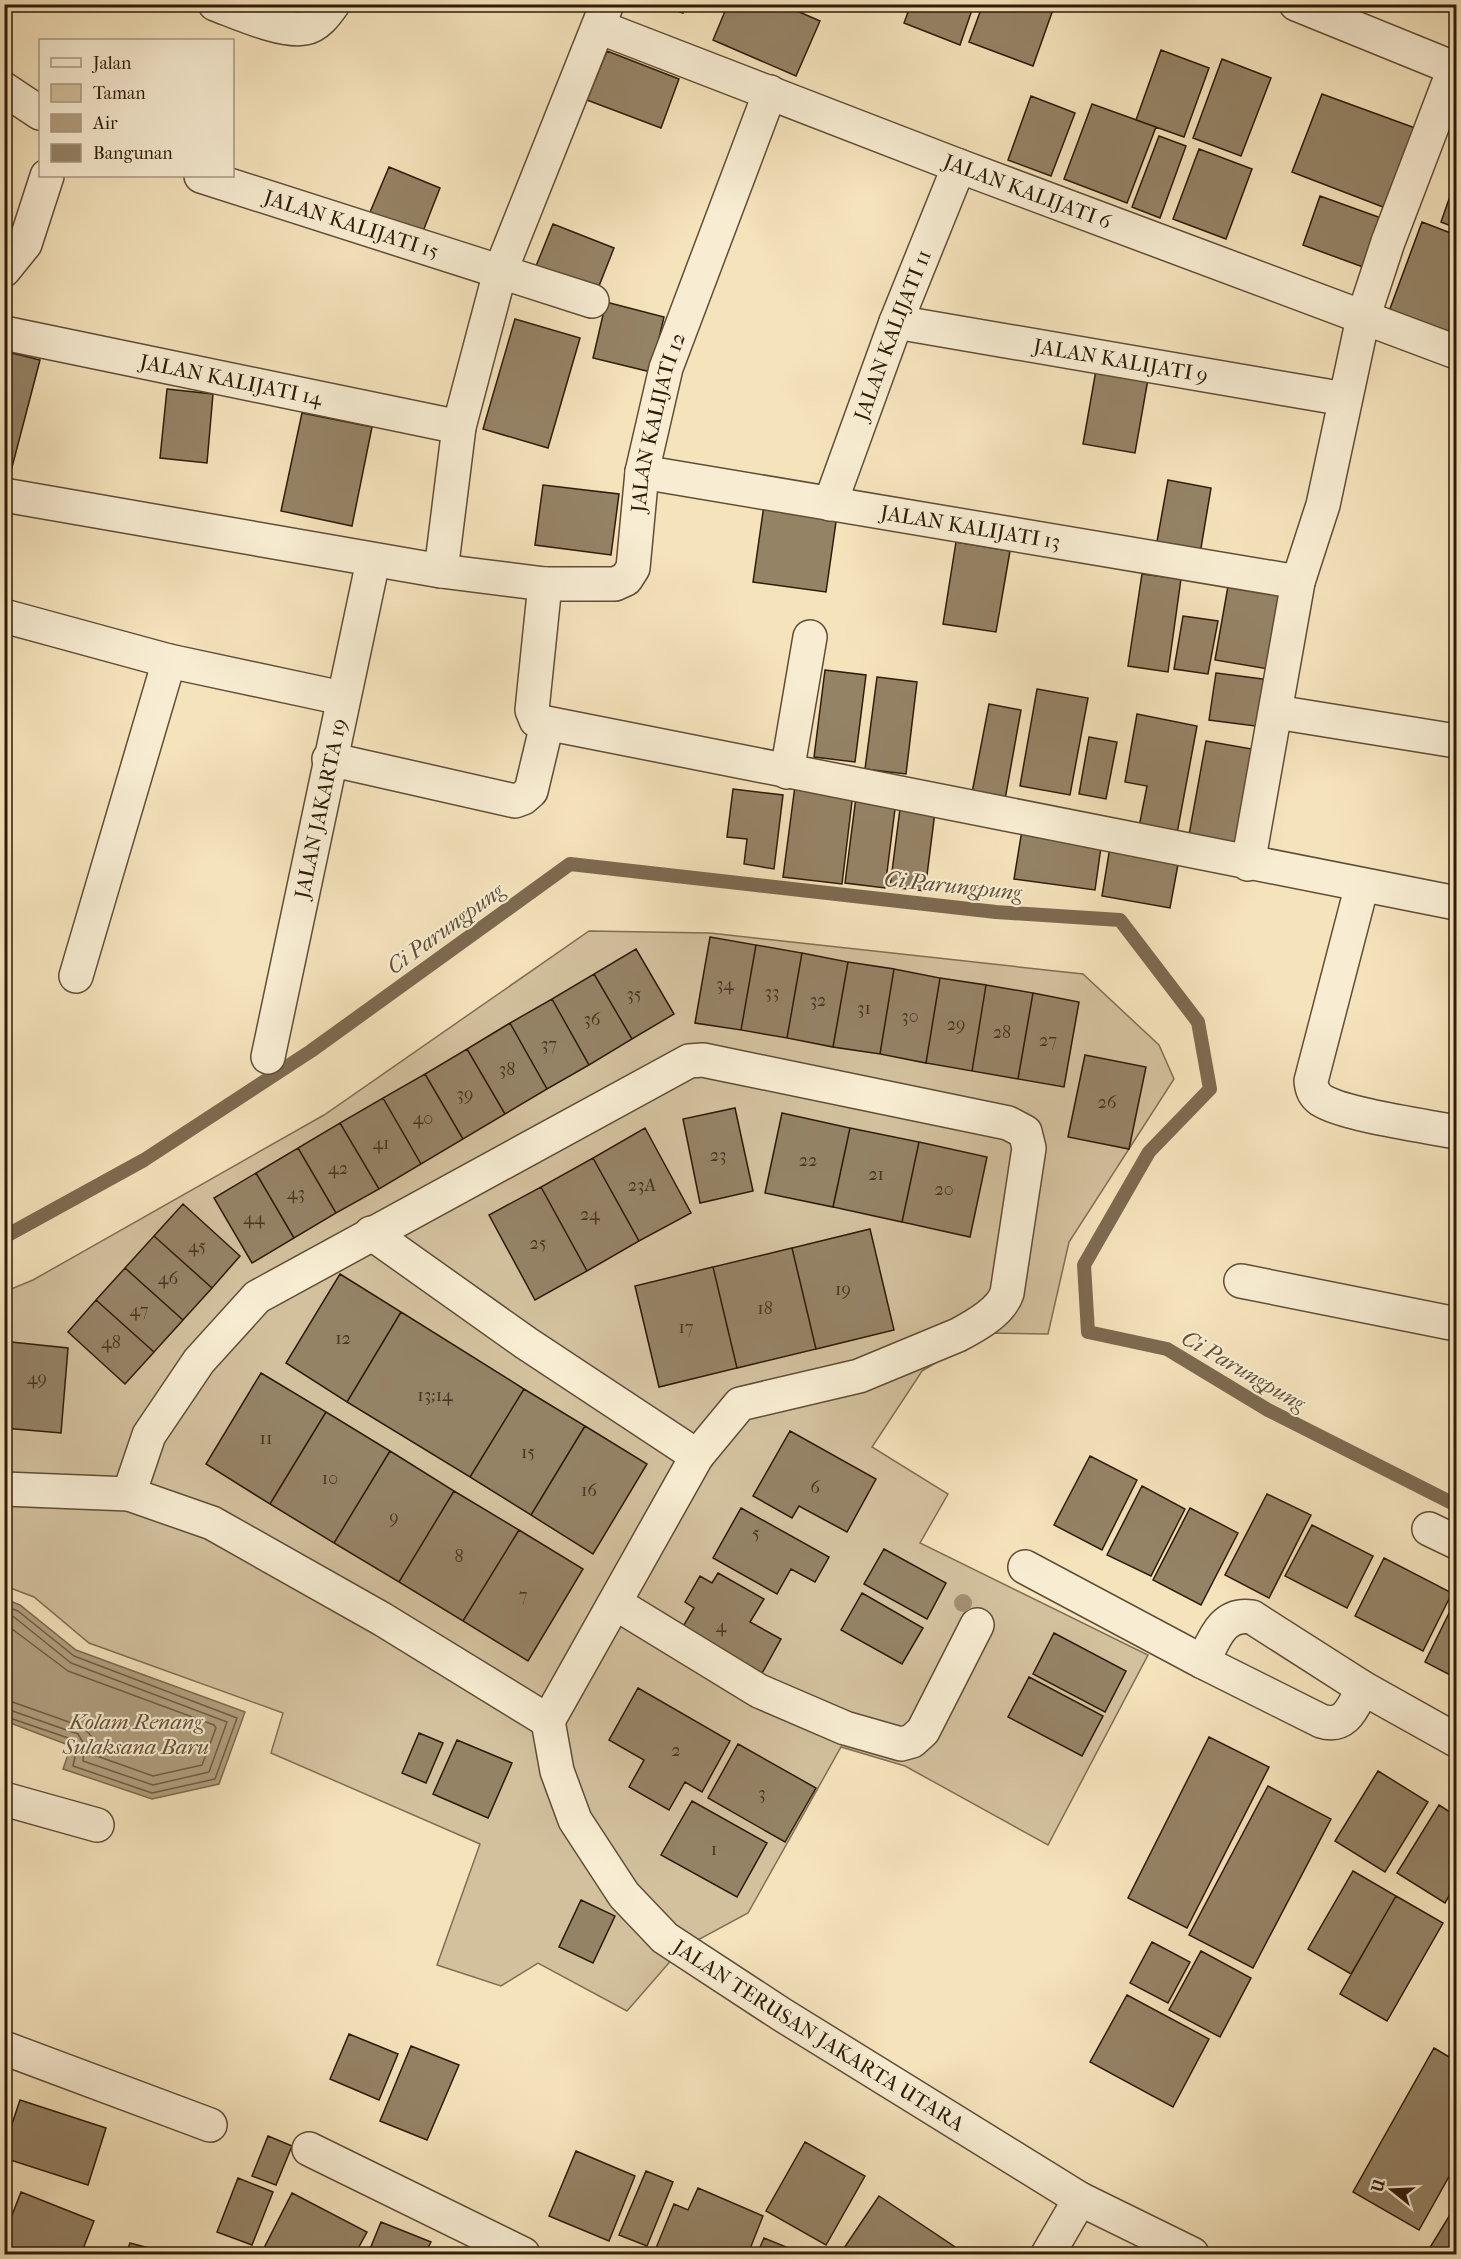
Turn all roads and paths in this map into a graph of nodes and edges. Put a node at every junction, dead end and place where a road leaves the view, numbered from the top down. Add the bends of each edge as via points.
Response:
1 (215, 4) edge
2 (333, 4) edge
3 (1296, 4) edge
4 (603, 16) edge
5 (1456, 67) edge
6 (4, 89) edge
7 (770, 92) junction
8 (39, 112) edge
9 (959, 166) junction
10 (47, 177) edge
11 (204, 177) edge
12 (4, 270) edge
13 (501, 272) junction
14 (592, 302) dead end
15 (1363, 318) junction
16 (896, 322) junction
17 (4, 333) edge
18 (1456, 352) edge
19 (1345, 399) junction
20 (459, 426) junction
21 (642, 472) junction
22 (4, 495) edge
23 (830, 504) junction
24 (373, 561) junction
25 (441, 572) junction
26 (1298, 582) junction
27 (545, 584) junction
28 (4, 616) edge
29 (810, 637) dead end
30 (169, 661) junction
31 (342, 698) junction
32 (1276, 711) junction
33 (547, 724) junction
34 (1456, 741) edge
35 (329, 759) junction
36 (787, 772) junction
37 (1248, 864) junction
38 (1362, 885) junction
39 (1456, 903) edge
40 (76, 976) dead end
41 (268, 1057) dead end
42 (1456, 1132) edge
43 (371, 1233) junction
44 (1241, 1281) dead end
45 (1456, 1324) edge
46 (697, 1456) junction
47 (4, 1489) edge
48 (129, 1494) junction
49 (1025, 1567) dead end
50 (615, 1603) junction
51 (977, 1625) dead end
52 (1203, 1662) junction
53 (1363, 1688) junction
54 (548, 1721) junction
55 (1456, 1740) edge
56 (4, 1798) edge
57 (96, 1825) dead end
58 (4, 2048) edge
59 (210, 2125) dead end
60 (309, 2149) dead end
61 (1080, 2199) junction
62 (479, 2244) edge
63 (523, 2254) edge
64 (1048, 2254) edge
65 (1192, 2254) edge

1 - 2 street via 288,28 306,28 321,20
3 - 5 street
4 - 7 street, JALAN KALIJATI 6
4 - 13 street
5 - 15 street
6 - 8 street
7 - 9 street, JALAN KALIJATI 6
7 - 21 street, JALAN KALIJATI 12 via 666,368
9 - 15 street, JALAN KALIJATI 6
9 - 16 street, JALAN KALIJATI 11
10 - 12 street via 25,244
11 - 13 street, JALAN KALIJATI 15
13 - 14 street, JALAN KALIJATI 15
13 - 20 street
15 - 18 street, JALAN KALIJATI 6
15 - 19 street
16 - 19 street, JALAN KALIJATI 9
16 - 23 street, JALAN KALIJATI 11
17 - 20 street, JALAN KALIJATI 14
19 - 26 street via 1323,505
20 - 25 street
21 - 23 street, JALAN KALIJATI 13
21 - 27 street, JALAN KALIJATI 12 via 630,575 615,584
22 - 24 street, JALAN KALIJATI 12
23 - 26 street, JALAN KALIJATI 13
24 - 25 street, JALAN KALIJATI 12
24 - 31 street, JALAN JAKARTA 19
25 - 27 street, JALAN KALIJATI 12
26 - 32 street
27 - 33 street via 532,710 536,720
28 - 30 street
29 - 36 street
30 - 31 street
30 - 40 street
31 - 35 street, JALAN JAKARTA 19
32 - 34 street
32 - 37 street
33 - 35 street via 531,791 515,801
33 - 36 street
35 - 41 street, JALAN JAKARTA 19
36 - 37 street
37 - 38 street
38 - 39 street
38 - 42 street via 1311,1081 1313,1092 1319,1099 1341,1108
43 - 46 street via 526,1343
43 - 46 street via 689,1062 704,1060 1008,1123 1025,1132 1029,1148 1007,1293 1001,1305 958,1335 859,1376 747,1400
43 - 48 street via 257,1297 199,1361 149,1435
44 - 45 street
46 - 50 street
47 - 48 street
48 - 54 street via 212,1523 382,1619
49 - 52 street
50 - 51 street via 759,1691 845,1728 901,1744 912,1741 922,1731
50 - 54 street
52 - 53 street via 1328,1723 1346,1718
52 - 53 street via 1221,1628 1234,1618 1252,1617
53 - 55 street
54 - 61 street, JALAN TERUSAN JAKARTA UTARA via 557,1771 575,1820 624,1895 665,1938
56 - 57 street
58 - 59 street
60 - 62 street
61 - 64 street
61 - 65 street, JALAN TERUSAN JAKARTA UTARA
62 - 63 street

